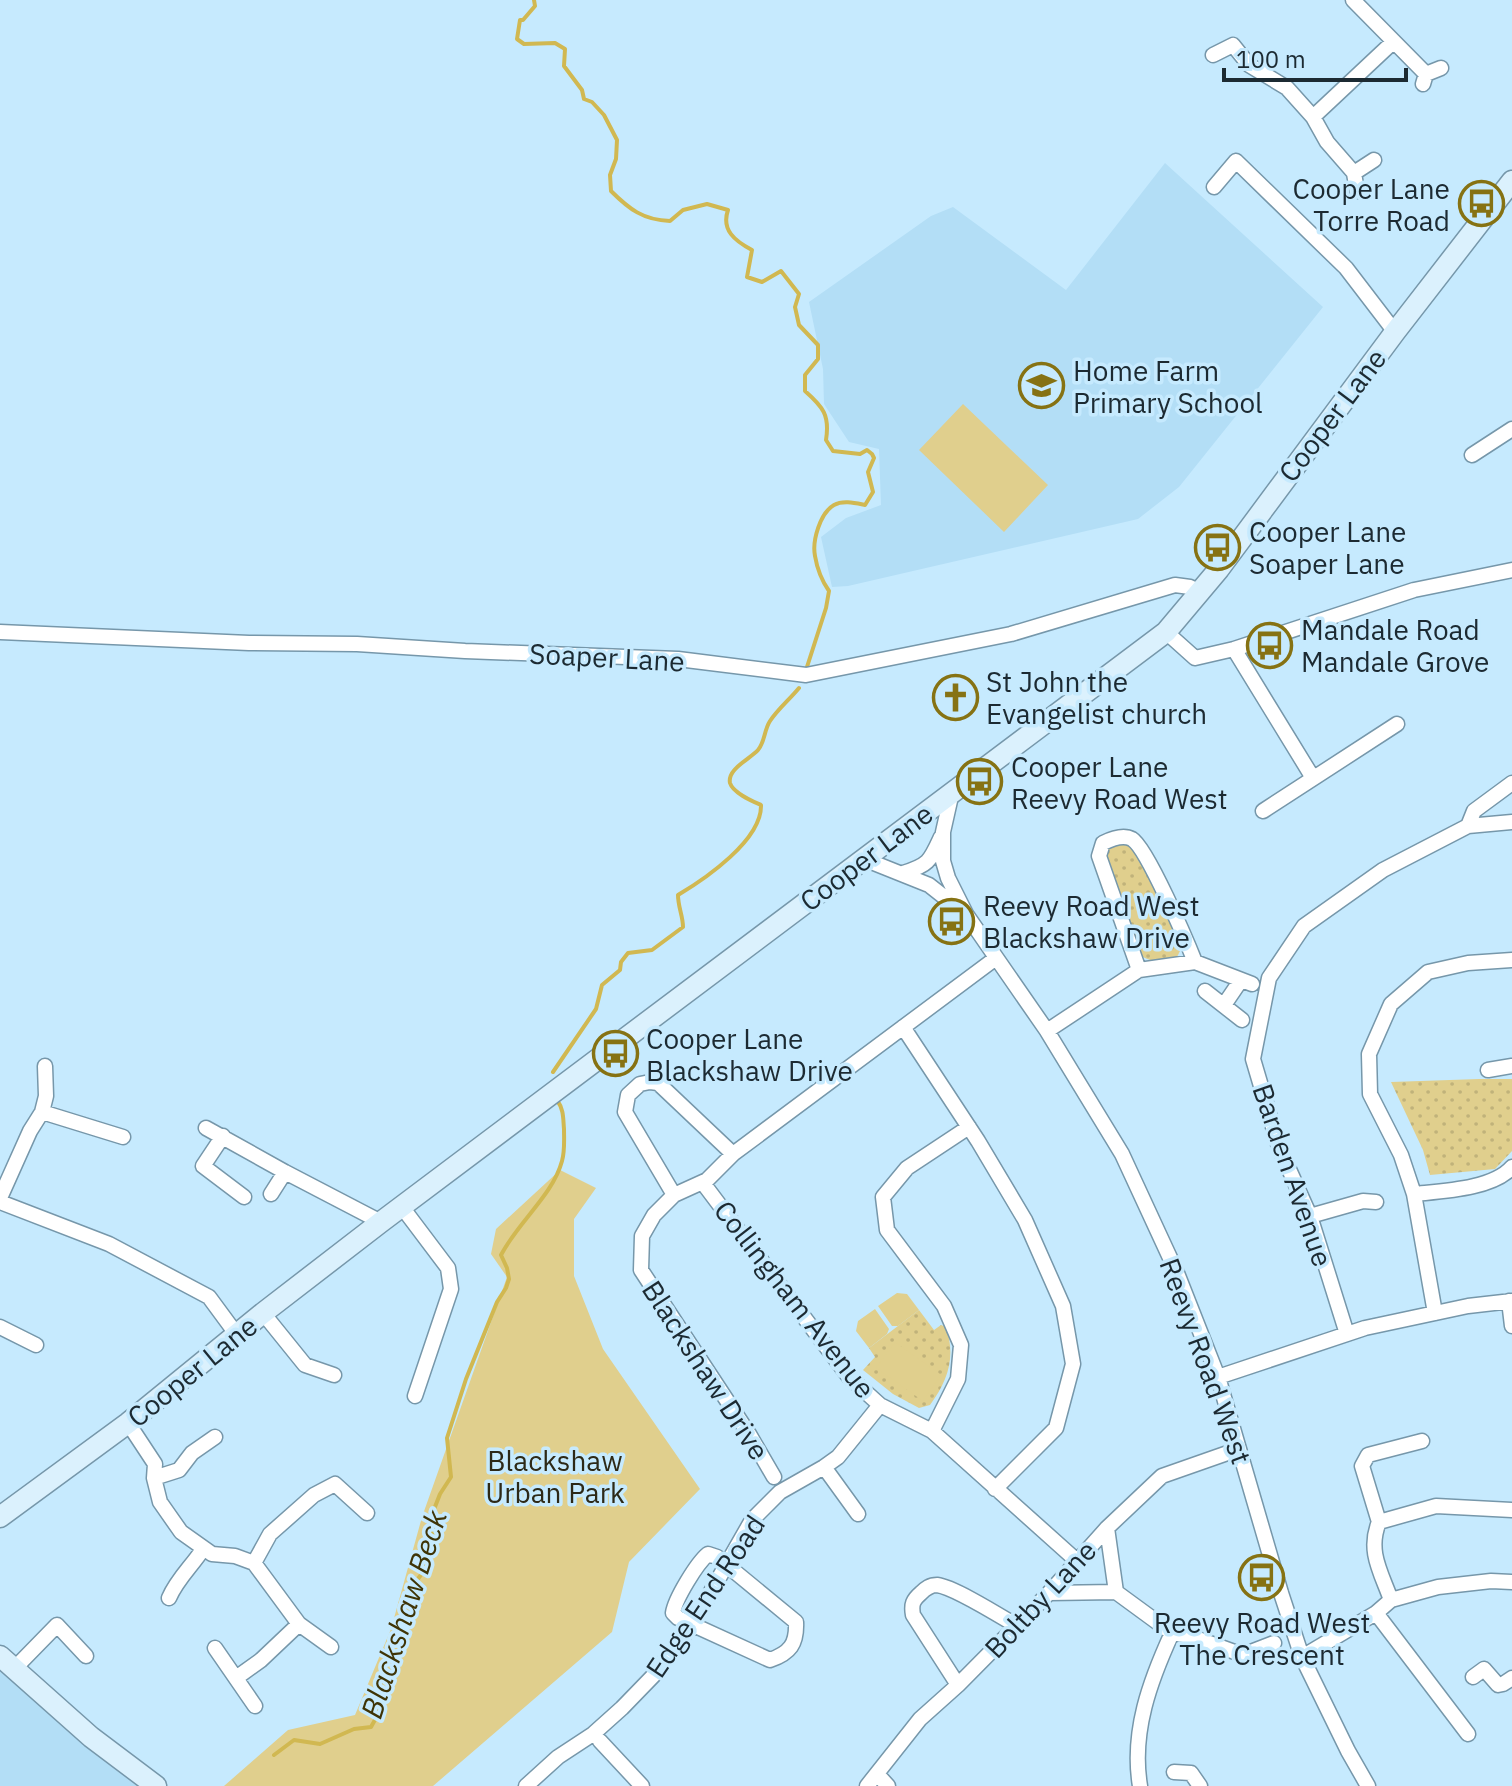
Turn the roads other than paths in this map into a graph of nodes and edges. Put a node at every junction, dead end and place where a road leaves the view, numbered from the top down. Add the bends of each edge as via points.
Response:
1 (1353, 0) edge
2 (1393, 42) junction
3 (1213, 55) dead end
4 (1441, 68) dead end
5 (1313, 117) junction
6 (1374, 160) dead end
7 (1354, 173) junction
8 (1512, 181) edge
9 (1214, 187) dead end
10 (1357, 191) dead end
11 (1395, 332) junction
12 (1512, 429) edge
13 (1472, 455) dead end
14 (1512, 570) edge
15 (1201, 592) junction
16 (0, 632) edge
17 (1166, 632) junction
18 (1234, 649) junction
19 (1397, 724) dead end
20 (1313, 778) junction
21 (1512, 783) edge
22 (952, 792) junction
23 (1263, 811) dead end
24 (1512, 822) edge
25 (1468, 826) junction
26 (943, 832) junction
27 (864, 859) junction
28 (903, 873) junction
29 (966, 914) junction
30 (996, 958) junction
31 (1512, 960) edge
32 (1195, 962) junction
33 (1139, 970) junction
34 (1205, 991) dead end
35 (1224, 1005) junction
36 (1242, 1020) dead end
37 (903, 1027) junction
38 (1047, 1031) junction
39 (45, 1066) dead end
40 (1512, 1066) edge
41 (1488, 1070) dead end
42 (42, 1112) junction
43 (969, 1127) junction
44 (206, 1128) dead end
45 (223, 1136) junction
46 (123, 1137) dead end
47 (733, 1154) junction
48 (1512, 1167) edge
49 (285, 1172) junction
50 (703, 1183) junction
51 (271, 1194) dead end
52 (1414, 1194) junction
53 (674, 1195) junction
54 (244, 1197) dead end
55 (0, 1200) edge
56 (1376, 1202) dead end
57 (402, 1207) junction
58 (1310, 1216) junction
59 (381, 1222) junction
60 (1511, 1301) edge
61 (263, 1313) junction
62 (1435, 1313) junction
63 (1512, 1326) edge
64 (0, 1327) edge
65 (1347, 1334) junction
66 (237, 1335) junction
67 (36, 1345) dead end
68 (334, 1375) dead end
69 (1218, 1377) junction
70 (415, 1396) dead end
71 (880, 1405) junction
72 (128, 1423) junction
73 (932, 1431) junction
74 (215, 1437) dead end
75 (1422, 1441) dead end
76 (1239, 1449) junction
77 (824, 1467) junction
78 (774, 1477) dead end
79 (154, 1478) junction
80 (995, 1489) junction
81 (1434, 1490) dead end
82 (1436, 1506) junction
83 (1512, 1510) edge
84 (367, 1513) dead end
85 (858, 1514) dead end
86 (0, 1517) edge
87 (1379, 1522) junction
88 (1107, 1528) junction
89 (203, 1549) junction
90 (1077, 1561) junction
91 (254, 1563) junction
92 (727, 1566) junction
93 (1512, 1582) edge
94 (1116, 1592) junction
95 (1049, 1593) junction
96 (169, 1598) dead end
97 (1391, 1600) junction
98 (1376, 1613) junction
99 (299, 1624) junction
100 (692, 1625) junction
101 (1017, 1626) junction
102 (1172, 1633) junction
103 (1274, 1643) dead end
104 (331, 1647) dead end
105 (215, 1648) dead end
106 (86, 1656) dead end
107 (1302, 1657) junction
108 (7, 1662) edge
109 (1473, 1677) dead end
110 (236, 1678) junction
111 (1512, 1678) edge
112 (958, 1685) junction
113 (255, 1706) dead end
114 (1468, 1734) dead end
115 (600, 1741) dead end
116 (1174, 1772) dead end
117 (877, 1774) junction
118 (156, 1786) edge
119 (526, 1786) edge
120 (642, 1786) edge
121 (867, 1786) edge
122 (888, 1786) edge
123 (1140, 1786) edge
124 (1200, 1786) edge
125 (1368, 1786) edge

1 - 2 street
2 - 4 street via 1424,79
2 - 5 street
3 - 5 street via 1233,45 1249,65 1287,88
5 - 7 street
6 - 7 street
7 - 10 street
8 - 11 main road, Cooper Lane
9 - 11 street via 1231,156 1346,268
11 - 15 main road, Cooper Lane
12 - 13 street
14 - 18 street via 1414,590
15 - 16 street, Soaper Lane via 1175,585 1011,634 806,675 678,659
15 - 17 main road, Cooper Lane
17 - 18 street via 1195,658
17 - 22 main road, Cooper Lane
18 - 20 street
19 - 20 street
20 - 23 street
21 - 25 street via 1474,811
22 - 26 street
22 - 27 main road, Cooper Lane
24 - 25 street, Barden Avenue
25 - 58 street, Barden Avenue via 1383,870 1304,926 1269,978 1253,1059 1279,1147
26 - 28 street via 922,867
26 - 29 street via 943,861
27 - 28 street
27 - 57 main road, Cooper Lane
28 - 29 street via 929,885
29 - 30 street, Reevy Road West
30 - 37 street, Blackshaw Drive
30 - 38 street, Reevy Road West
31 - 52 street via 1428,972 1391,1004 1369,1054 1370,1094
32 - 33 street
32 - 33 street via 1136,842 1112,838 1103,843 1099,856
32 - 35 street via 1247,982
33 - 38 street
34 - 35 street
35 - 36 street
37 - 43 street
37 - 47 street, Blackshaw Drive
38 - 69 street, Reevy Road West via 1122,1154
39 - 42 street
40 - 41 street
42 - 46 street
42 - 55 street
43 - 73 street via 907,1168 883,1197 887,1230 944,1306 961,1345 958,1379
43 - 80 street via 1025,1220 1063,1306 1073,1364 1056,1428
44 - 45 street
45 - 49 street
45 - 54 street via 203,1166
47 - 50 street, Blackshaw Drive
47 - 53 street via 658,1083 640,1084 628,1095 625,1112
48 - 52 street via 1471,1187
49 - 51 street
49 - 59 street
50 - 53 street, Blackshaw Drive
50 - 71 street, Collingham Avenue via 849,1377
52 - 62 street
53 - 78 street, Blackshaw Drive via 642,1236 641,1270
55 - 66 street via 109,1244 209,1297
56 - 58 street
57 - 59 main road, Cooper Lane
57 - 70 street via 448,1268 451,1289
58 - 65 street, Barden Avenue
59 - 61 main road, Cooper Lane
60 - 62 street
60 - 63 street
61 - 66 main road, Cooper Lane
61 - 68 street via 305,1365
62 - 65 street
64 - 67 street
65 - 69 street
66 - 72 main road, Cooper Lane
69 - 76 street, Reevy Road West
71 - 73 street, Collingham Avenue
71 - 77 street, Edge End Road
72 - 79 street via 155,1464
72 - 86 main road, Cooper Lane
73 - 80 street, Collingham Avenue
74 - 79 street via 179,1470
75 - 87 street via 1368,1455 1362,1466
76 - 88 street, Boltby Lane via 1162,1476
76 - 107 street, Reevy Road West
77 - 85 street
77 - 92 street, Edge End Road via 780,1492 752,1520
79 - 89 street via 160,1502 181,1532
80 - 90 street, Collingham Avenue
81 - 82 street
82 - 83 street
82 - 87 street
84 - 91 street via 335,1484 314,1495 270,1534
87 - 97 street via 1374,1552
88 - 90 street, Boltby Lane
88 - 94 street
89 - 91 street
89 - 96 street
90 - 95 street, Boltby Lane
91 - 99 street
92 - 100 street, Edge End Road
92 - 100 street via 713,1554 702,1558 673,1607 678,1618
92 - 100 street via 796,1622 797,1636 790,1648 770,1660
93 - 97 street via 1438,1587
94 - 95 street
94 - 102 street
95 - 101 street, Boltby Lane
97 - 98 street
98 - 107 street
98 - 114 street
99 - 104 street
99 - 110 street
100 - 119 street, Edge End Road via 622,1708
101 - 112 street, Boltby Lane
101 - 112 street via 940,1586 927,1587 914,1599 913,1615
102 - 103 street via 1243,1655
102 - 123 street via 1141,1717
105 - 110 street
106 - 108 street via 57,1625
107 - 125 street, Reevy Road West
108 - 118 main road
109 - 111 street via 1484,1669 1498,1685
110 - 113 street
112 - 117 street, Boltby Lane via 920,1719
115 - 120 street
116 - 124 street via 1191,1773
117 - 121 street, Boltby Lane
117 - 122 street

